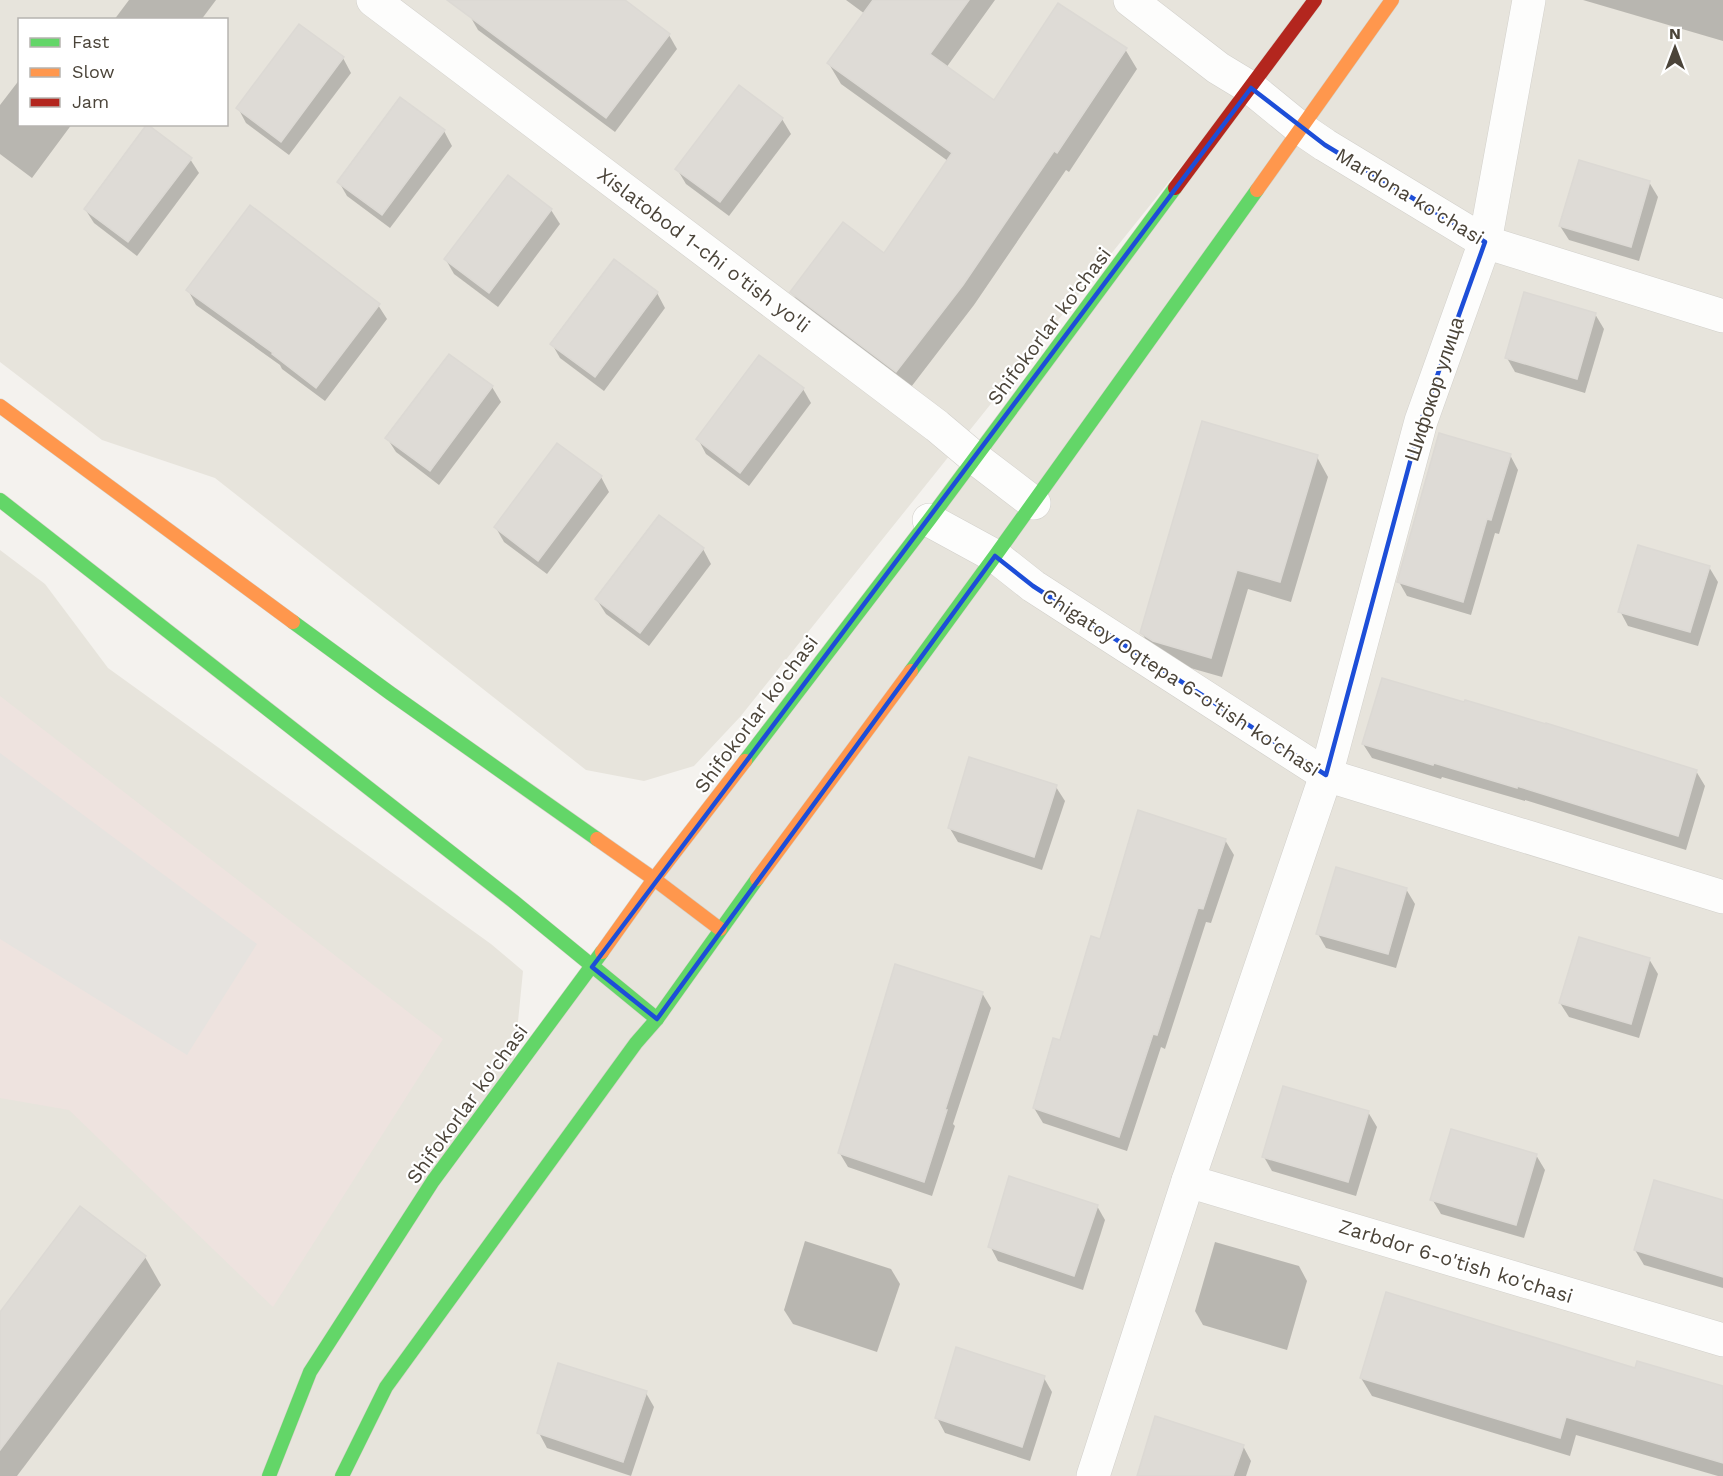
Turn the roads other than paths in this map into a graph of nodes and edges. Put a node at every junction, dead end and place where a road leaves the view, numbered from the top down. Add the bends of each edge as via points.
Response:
1 (373, 0) edge
2 (1130, 0) edge
3 (1315, 0) edge
4 (1392, 0) edge
5 (1529, 0) edge
6 (1251, 88) junction
7 (1300, 128) junction
8 (1485, 242) junction
9 (1723, 316) edge
10 (0, 406) edge
11 (975, 458) junction
12 (0, 500) edge
13 (1034, 502) junction
14 (929, 520) junction
15 (996, 556) junction
16 (1326, 776) junction
17 (654, 879) junction
18 (1723, 897) edge
19 (720, 929) junction
20 (592, 967) junction
21 (657, 1018) junction
22 (1188, 1181) junction
23 (1723, 1340) edge
24 (269, 1476) edge
25 (342, 1476) edge
26 (1093, 1476) edge

1 - 11 street, Xislatobod 1-chi o'tish yo'li
2 - 6 street, Mardona ko'chasi via 1218,68
3 - 6 main road, Shifokorlar ko'chasi
4 - 7 main road
5 - 8 street, Шифокор улица
6 - 7 street, Mardona ko'chasi
6 - 11 main road, Shifokorlar ko'chasi
7 - 8 street, Mardona ko'chasi
7 - 13 main road
8 - 9 street, Mardona ko'chasi
8 - 16 street, Шифокор улица via 1421,421
10 - 17 main road via 390,693
11 - 13 street, Xislatobod 1-chi o'tish yo'li
11 - 14 main road, Shifokorlar ko'chasi
12 - 20 main road
13 - 15 main road
14 - 15 street, Chigatoy Oqtepa 6-o'tish ko'chasi
14 - 17 main road, Shifokorlar ko'chasi
15 - 16 street, Chigatoy Oqtepa 6-o'tish ko'chasi via 1033,586
15 - 19 main road
16 - 18 street, Chigatoy Oqtepa 6-o'tish ko'chasi
16 - 22 street, Шифокор улица
17 - 19 main road
17 - 20 main road, Shifokorlar ko'chasi
19 - 21 main road
20 - 21 main road
20 - 24 main road, Shifokorlar ko'chasi via 433,1181 310,1372
21 - 25 main road via 387,1387
22 - 23 street, Zarbdor 6-o'tish ko'chasi
22 - 26 street, Шифокор улица

